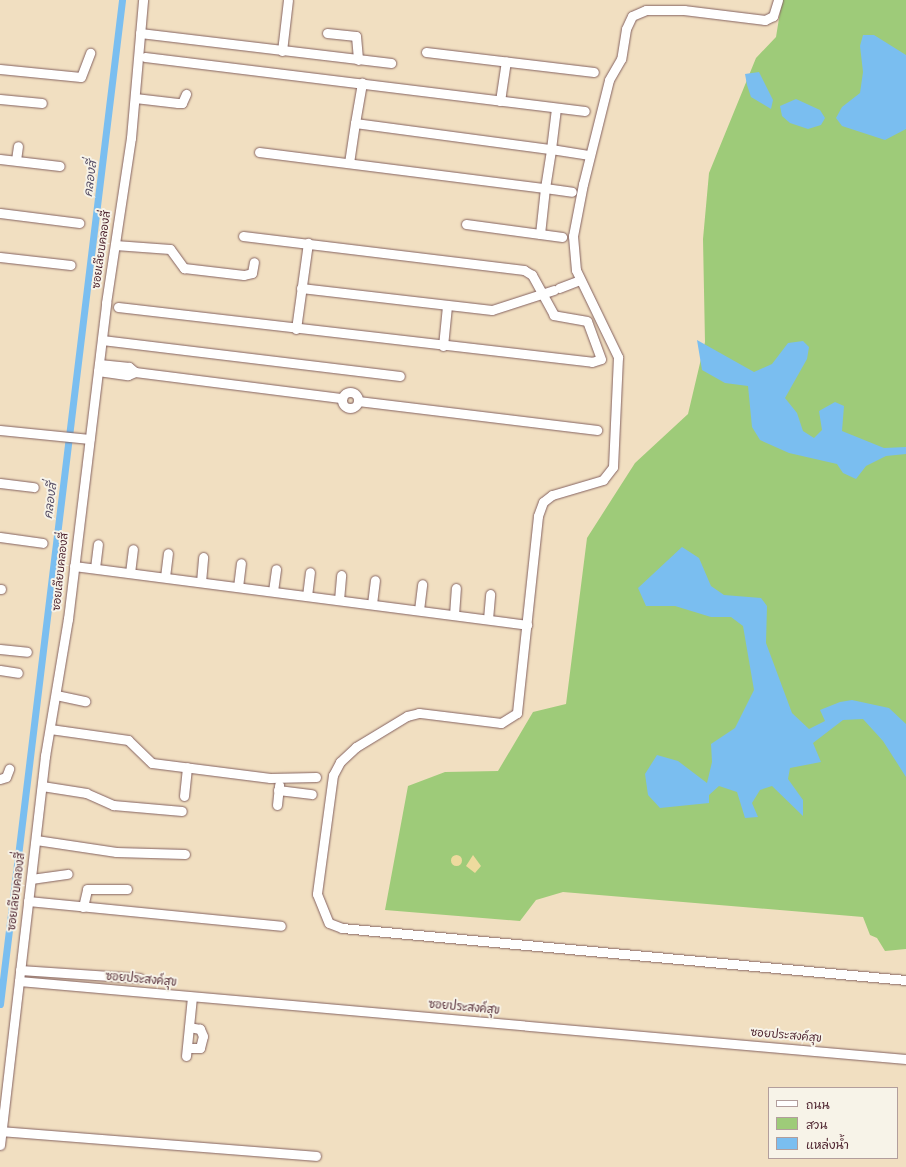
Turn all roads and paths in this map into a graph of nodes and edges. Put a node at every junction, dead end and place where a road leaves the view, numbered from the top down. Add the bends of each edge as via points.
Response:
1 (143, 0) edge
2 (288, 0) edge
3 (778, 0) edge
4 (140, 33) junction
5 (327, 33) dead end
6 (282, 51) junction
7 (426, 52) dead end
8 (90, 53) dead end
9 (144, 57) dead end
10 (358, 60) junction
11 (506, 61) junction
12 (390, 63) dead end
13 (0, 68) edge
14 (594, 72) dead end
15 (362, 83) junction
16 (186, 94) dead end
17 (135, 98) junction
18 (0, 99) edge
19 (500, 101) junction
20 (42, 103) dead end
21 (556, 108) junction
22 (585, 111) dead end
23 (356, 123) junction
24 (18, 146) dead end
25 (551, 149) junction
26 (259, 152) dead end
27 (590, 155) junction
28 (0, 159) edge
29 (16, 160) junction
30 (349, 163) junction
31 (60, 166) dead end
32 (545, 188) junction
33 (572, 192) dead end
34 (0, 213) edge
35 (79, 223) dead end
36 (466, 224) dead end
37 (540, 234) junction
38 (243, 236) dead end
39 (562, 237) dead end
40 (308, 243) junction
41 (115, 245) junction
42 (0, 257) edge
43 (254, 262) dead end
44 (71, 265) dead end
45 (580, 280) junction
46 (301, 288) junction
47 (542, 294) junction
48 (448, 306) junction
49 (118, 307) dead end
50 (296, 329) junction
51 (102, 340) junction
52 (443, 346) junction
53 (99, 368) junction
54 (400, 376) dead end
55 (0, 430) edge
56 (597, 430) dead end
57 (86, 439) junction
58 (0, 483) edge
59 (34, 487) dead end
60 (0, 537) edge
61 (43, 543) dead end
62 (98, 544) dead end
63 (133, 549) dead end
64 (168, 553) dead end
65 (203, 557) dead end
66 (240, 563) dead end
67 (74, 566) junction
68 (95, 568) junction
69 (276, 569) dead end
70 (310, 572) dead end
71 (130, 573) junction
72 (341, 575) dead end
73 (166, 578) junction
74 (375, 580) dead end
75 (201, 582) junction
76 (422, 584) dead end
77 (238, 587) junction
78 (456, 588) dead end
79 (273, 591) junction
80 (490, 594) dead end
81 (307, 596) junction
82 (339, 600) junction
83 (372, 604) junction
84 (419, 610) junction
85 (454, 615) junction
86 (488, 619) junction
87 (527, 625) junction
88 (0, 649) edge
89 (27, 652) dead end
90 (0, 670) edge
91 (18, 673) dead end
92 (56, 695) junction
93 (85, 701) dead end
94 (50, 729) junction
95 (187, 767) junction
96 (9, 769) dead end
97 (279, 777) junction
98 (316, 778) dead end
99 (0, 779) edge
100 (42, 786) junction
101 (278, 790) junction
102 (312, 794) dead end
103 (184, 796) dead end
104 (277, 805) dead end
105 (182, 811) dead end
106 (36, 840) junction
107 (185, 854) dead end
108 (68, 874) dead end
109 (31, 879) junction
110 (127, 890) dead end
111 (28, 901) junction
112 (83, 907) junction
113 (281, 926) dead end
114 (20, 970) junction
115 (140, 978) dead end
116 (906, 980) edge
117 (19, 981) junction
118 (192, 997) junction
119 (189, 1027) junction
120 (906, 1059) edge
121 (1, 1132) junction
122 (0, 1145) edge
123 (316, 1156) dead end

1 - 4 street, ซอยเลียบคลองสี่
2 - 6 street
3 - 27 street via 773,16 765,20 661,9 646,10 632,16 626,29 621,60 609,80
4 - 6 street
4 - 17 street, ซอยเลียบคลองสี่
5 - 10 street via 356,36
6 - 10 street
7 - 11 street
8 - 13 street via 82,77
9 - 15 street
10 - 12 street
11 - 14 street
11 - 19 street
15 - 19 street
15 - 23 street
16 - 17 street via 182,103
17 - 41 street, ซอยเลียบคลองสี่
18 - 20 street
19 - 21 street
21 - 22 street
21 - 25 street
23 - 25 street
23 - 30 street
24 - 29 street
25 - 27 street
25 - 32 street
26 - 30 street
27 - 45 street via 573,236
28 - 29 street
29 - 31 street
30 - 32 street
32 - 33 street
32 - 37 street
34 - 35 street
36 - 37 street
37 - 39 street
38 - 40 street
40 - 46 street
40 - 47 street via 524,270 532,275
41 - 43 street via 170,249 184,268 244,275 252,273
41 - 51 street, ซอยเลียบคลองสี่
42 - 44 street
45 - 47 street
45 - 87 street via 618,357 613,467 603,480 552,495 543,502 538,516
46 - 48 street
46 - 50 street
47 - 48 street via 500,310
47 - 52 street via 554,315 587,321 598,343 599,360
48 - 52 street
49 - 50 street
50 - 52 street
51 - 53 street, ซอยเลียบคลองสี่
51 - 54 street
53 - 56 street via 128,374 135,372 342,398 349,408 355,407 358,401
53 - 57 street, ซอยเลียบคลองสี่
55 - 57 street
57 - 67 street, ซอยเลียบคลองสี่
58 - 59 street
60 - 61 street
62 - 68 street
63 - 71 street
64 - 73 street
65 - 75 street
66 - 77 street
67 - 68 street
67 - 92 street, ซอยเลียบคลองสี่
68 - 71 street
69 - 79 street
70 - 81 street
71 - 73 street
72 - 82 street
73 - 75 street
74 - 83 street
75 - 77 street
76 - 84 street
77 - 79 street
78 - 85 street
79 - 81 street
80 - 86 street
81 - 82 street
82 - 83 street
83 - 84 street
84 - 85 street
85 - 86 street
86 - 87 street
87 - 116 street via 520,700 517,713 510,720 501,723 425,714 407,716 356,747 340,762 333,775 317,894 329,923 342,928
88 - 89 street
90 - 91 street
92 - 93 street
92 - 94 street, ซอยเลียบคลองสี่
94 - 95 street via 122,738 136,745 146,761
94 - 100 street, ซอยเลียบคลองสี่
95 - 97 street
95 - 103 street
96 - 99 street via 6,778
97 - 98 street
97 - 101 street
100 - 105 street via 86,793 113,805
100 - 106 street, ซอยเลียบคลองสี่
101 - 102 street
101 - 104 street
106 - 107 street via 116,852
106 - 109 street, ซอยเลียบคลองสี่
108 - 109 street
109 - 111 street, ซอยเลียบคลองสี่
110 - 112 street via 87,888
111 - 112 street
111 - 114 street, ซอยเลียบคลองสี่
112 - 113 street
114 - 115 street
114 - 117 street, ซอยเลียบคลองสี่
117 - 118 street, ซอยประสงค์สุข
117 - 121 street, ซอยเลียบคลองสี่
118 - 119 street
118 - 120 street, ซอยประสงค์สุข
119 - 119 street via 200,1029 203,1036 200,1048 186,1052
121 - 122 street, ซอยเลียบคลองสี่
121 - 123 street

